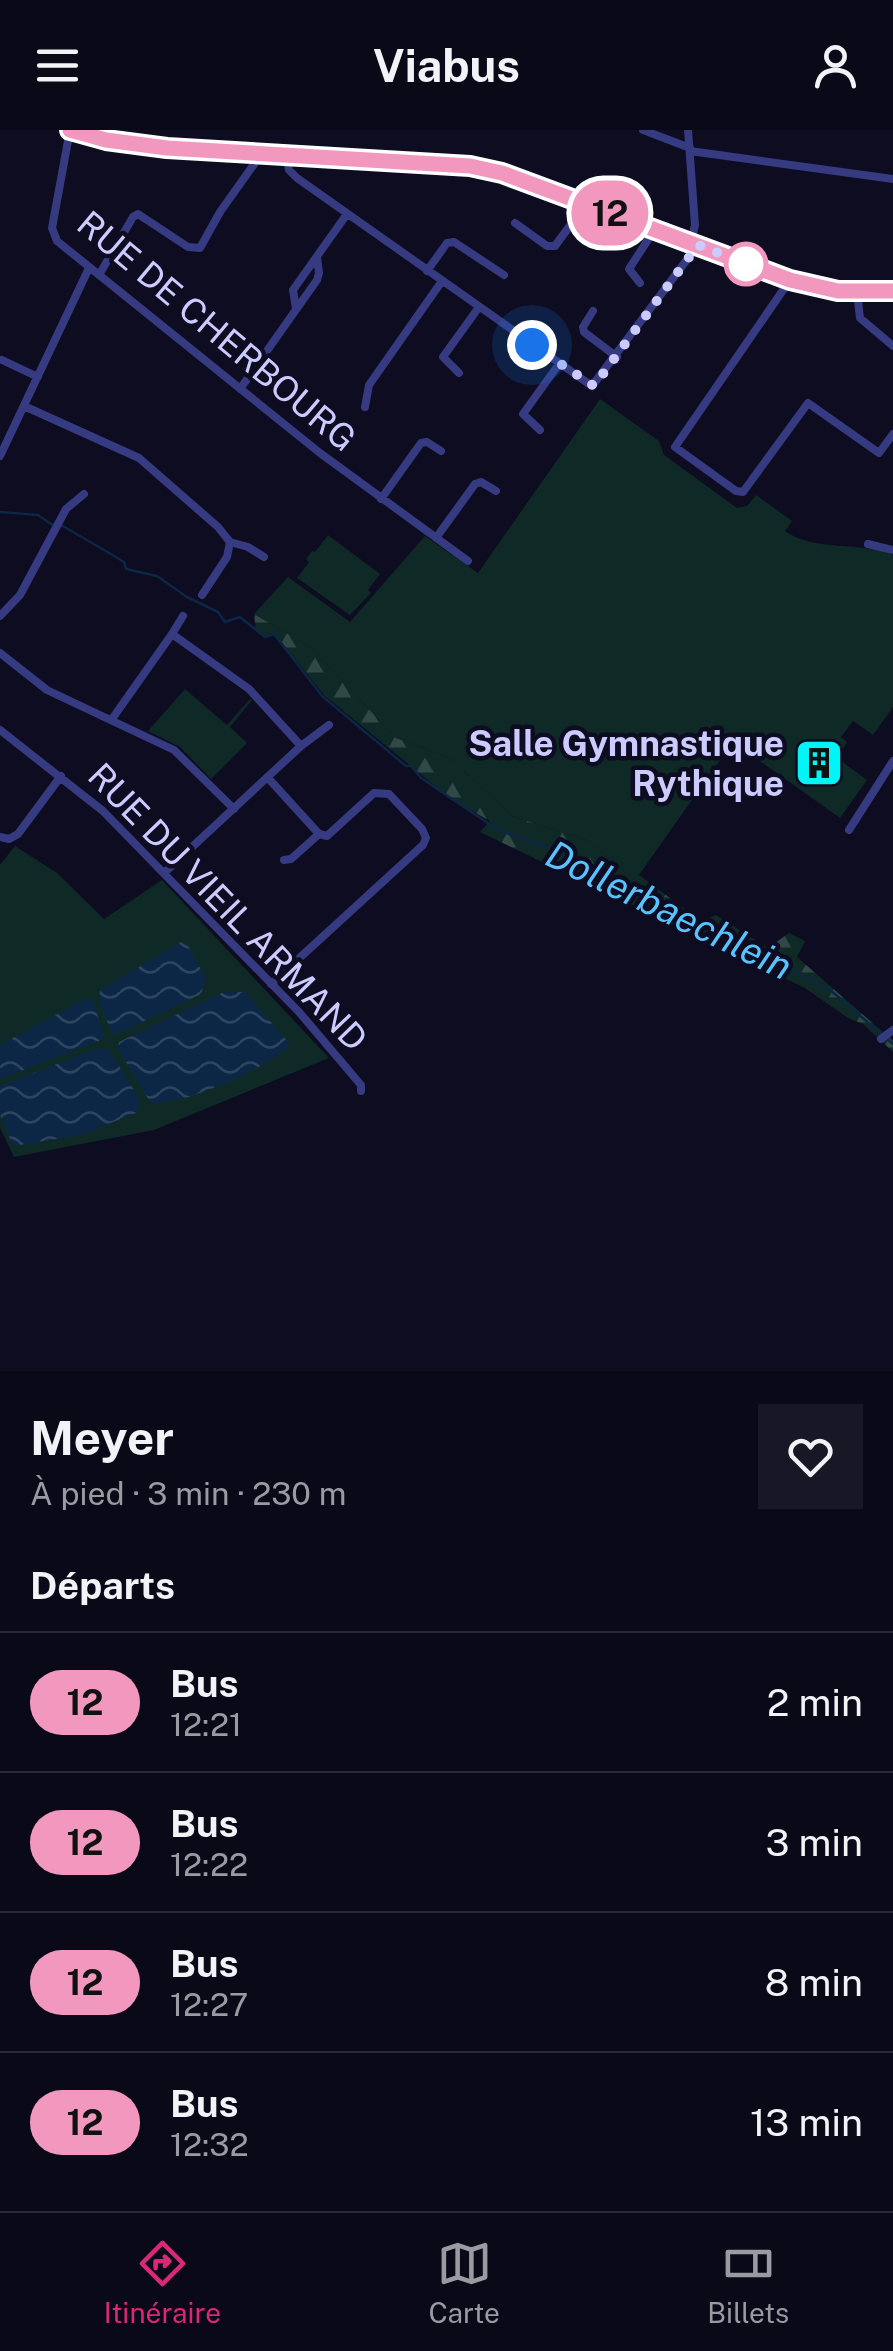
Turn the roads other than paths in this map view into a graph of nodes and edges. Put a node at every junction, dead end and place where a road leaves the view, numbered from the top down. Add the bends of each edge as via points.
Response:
1 (70, 130) edge
2 (643, 130) edge
3 (688, 130) edge
4 (690, 150) junction
5 (262, 154) junction
6 (286, 156) junction
7 (893, 179) edge
8 (586, 204) junction
9 (347, 214) junction
10 (515, 223) dead end
11 (655, 229) junction
12 (698, 245) junction
13 (89, 268) junction
14 (427, 271) junction
15 (504, 275) dead end
16 (99, 276) junction
17 (790, 280) junction
18 (442, 281) junction
19 (640, 283) dead end
20 (893, 291) edge
21 (857, 292) junction
22 (479, 307) junction
23 (592, 312) dead end
24 (893, 346) edge
25 (617, 356) junction
26 (2, 360) edge
27 (558, 364) junction
28 (459, 373) dead end
29 (38, 376) junction
30 (240, 389) junction
31 (24, 406) junction
32 (365, 407) dead end
33 (540, 430) dead end
34 (893, 434) edge
35 (441, 451) dead end
36 (0, 456) edge
37 (496, 490) dead end
38 (84, 494) dead end
39 (381, 499) junction
40 (436, 538) junction
41 (230, 542) junction
42 (868, 544) dead end
43 (893, 550) edge
44 (264, 556) dead end
45 (468, 562) dead end
46 (202, 594) dead end
47 (0, 616) edge
48 (184, 616) dead end
49 (172, 634) junction
50 (0, 653) edge
51 (112, 719) junction
52 (329, 726) dead end
53 (0, 730) edge
54 (301, 746) junction
55 (893, 762) edge
56 (61, 776) junction
57 (269, 779) junction
58 (234, 809) junction
59 (850, 830) dead end
60 (319, 834) junction
61 (0, 837) edge
62 (284, 860) dead end
63 (164, 874) junction
64 (271, 984) junction
65 (892, 1031) edge
66 (881, 1039) dead end
67 (361, 1091) dead end

1 - 5 street via 138,145
1 - 13 street, RUE DE CHERBOURG via 52,232
2 - 4 street
3 - 4 street
4 - 7 street
4 - 12 street
5 - 6 street
5 - 16 street via 198,249 136,214
6 - 8 street via 470,166
6 - 9 street via 291,173
8 - 10 street via 554,246
8 - 11 street
9 - 14 street
9 - 30 street via 293,290 296,308
11 - 12 street
11 - 19 street via 629,269
12 - 17 street
12 - 25 street
13 - 16 street, RUE DE CHERBOURG
13 - 29 street
14 - 15 street via 452,242
14 - 18 street
16 - 30 street, RUE DE CHERBOURG
17 - 21 street
17 - 34 street via 675,447 743,492 808,403 880,452
18 - 22 street
18 - 32 street via 369,385
20 - 21 street
21 - 24 street via 860,318
22 - 27 street
22 - 28 street via 444,354
23 - 25 street via 584,332
25 - 27 street via 594,386
26 - 29 street
27 - 33 street via 523,414
29 - 31 street
30 - 39 street, RUE DE CHERBOURG
31 - 36 street
31 - 41 street via 139,458
35 - 39 street via 422,443
37 - 40 street via 476,484
38 - 47 street via 66,509 20,595
39 - 40 street, RUE DE CHERBOURG
40 - 45 street, RUE DE CHERBOURG
41 - 44 street
41 - 46 street
42 - 43 street
48 - 49 street
49 - 51 street
49 - 54 street via 249,689
50 - 51 street via 34,683
51 - 58 street via 182,755
52 - 54 street
53 - 56 street, RUE DU VIEIL ARMAND
54 - 57 street
55 - 59 street
56 - 61 street via 18,834
56 - 63 street, RUE DU VIEIL ARMAND
57 - 58 street
57 - 60 street
58 - 63 street
60 - 62 street
60 - 64 street via 327,836 382,791 426,838
63 - 64 street, RUE DU VIEIL ARMAND
64 - 67 street, RUE DU VIEIL ARMAND
65 - 66 street

